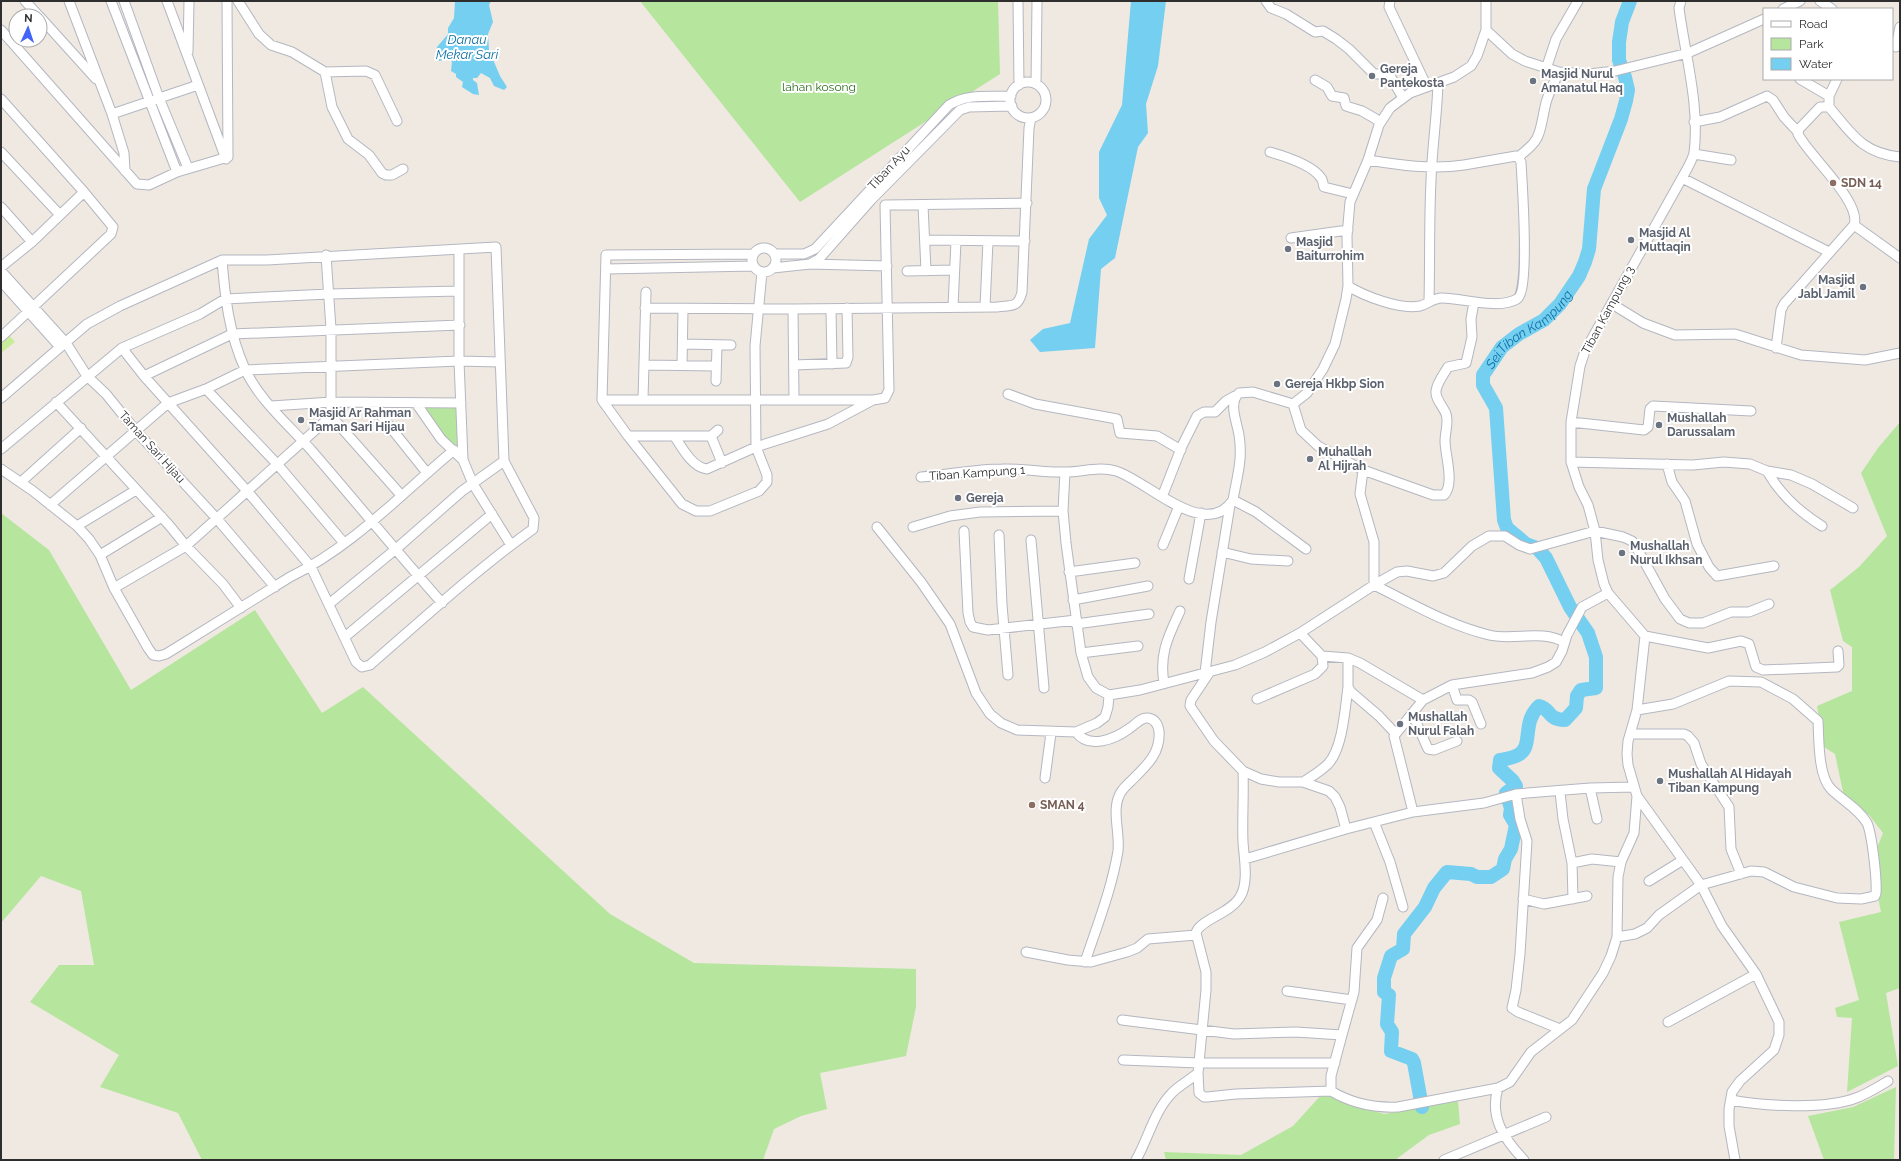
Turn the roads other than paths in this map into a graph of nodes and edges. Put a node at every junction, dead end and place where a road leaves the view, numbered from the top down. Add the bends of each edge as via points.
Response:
1 (69, 1) edge
2 (111, 1) edge
3 (124, 1) edge
4 (167, 1) edge
5 (189, 1) edge
6 (226, 1) edge
7 (238, 1) edge
8 (1018, 1) edge
9 (1037, 1) edge
10 (1266, 1) edge
11 (1390, 1) edge
12 (1486, 1) edge
13 (1578, 1) edge
14 (1681, 1) edge
15 (1800, 1) edge
16 (1820, 1) edge
17 (1785, 8) edge
18 (1830, 8) edge
19 (1763, 19) edge
20 (48, 27) edge
21 (1900, 27) edge
22 (1, 30) edge
23 (1486, 30) junction
24 (1896, 46) edge
25 (1688, 54) junction
26 (188, 57) junction
27 (1547, 66) junction
28 (325, 72) junction
29 (1559, 72) junction
30 (1315, 80) dead end
31 (1802, 80) edge
32 (1837, 80) edge
33 (100, 83) junction
34 (1438, 83) junction
35 (1036, 84) junction
36 (198, 85) junction
37 (1019, 85) junction
38 (1427, 87) junction
39 (1011, 96) junction
40 (1829, 96) junction
41 (159, 98) junction
42 (1403, 98) junction
43 (1, 99) edge
44 (148, 101) junction
45 (1012, 106) junction
46 (1829, 107) junction
47 (112, 114) junction
48 (1031, 118) junction
49 (397, 121) dead end
50 (1381, 122) junction
51 (1694, 122) junction
52 (1798, 132) junction
53 (1, 152) edge
54 (1270, 152) dead end
55 (1694, 154) junction
56 (1518, 157) junction
57 (1900, 157) edge
58 (226, 158) junction
59 (1368, 160) junction
60 (1731, 160) dead end
61 (1432, 166) junction
62 (188, 168) junction
63 (402, 169) dead end
64 (125, 171) junction
65 (177, 172) junction
66 (1682, 178) junction
67 (84, 192) junction
68 (1353, 194) junction
69 (871, 200) junction
70 (1027, 203) junction
71 (885, 205) junction
72 (924, 205) junction
73 (1, 207) edge
74 (60, 215) junction
75 (1854, 225) junction
76 (1348, 230) junction
77 (1290, 238) dead end
78 (925, 240) junction
79 (956, 241) junction
80 (988, 241) junction
81 (1025, 241) junction
82 (32, 242) junction
83 (459, 250) junction
84 (1829, 252) junction
85 (753, 254) junction
86 (775, 254) junction
87 (326, 255) junction
88 (1900, 258) edge
89 (222, 260) junction
90 (810, 264) junction
91 (754, 266) junction
92 (887, 266) junction
93 (1, 267) edge
94 (773, 268) junction
95 (606, 269) junction
96 (954, 270) junction
97 (1, 271) edge
98 (907, 271) dead end
99 (926, 271) junction
100 (762, 272) junction
101 (1, 281) edge
102 (1348, 286) junction
103 (459, 291) junction
104 (646, 292) dead end
105 (329, 294) junction
106 (225, 299) junction
107 (1429, 301) junction
108 (1474, 302) junction
109 (1612, 304) junction
110 (887, 307) junction
111 (953, 307) junction
112 (985, 307) junction
113 (30, 308) junction
114 (645, 308) junction
115 (758, 308) junction
116 (847, 308) junction
117 (793, 309) junction
118 (831, 309) junction
119 (683, 310) junction
120 (460, 324) junction
121 (331, 329) junction
122 (232, 334) junction
123 (1, 336) edge
124 (683, 344) junction
125 (63, 345) junction
126 (717, 345) junction
127 (731, 345) dead end
128 (122, 348) junction
129 (1776, 348) junction
130 (1900, 353) edge
131 (459, 361) junction
132 (500, 362) junction
133 (644, 364) junction
134 (682, 364) junction
135 (794, 364) junction
136 (832, 364) junction
137 (330, 366) junction
138 (716, 366) junction
139 (245, 370) junction
140 (87, 376) junction
141 (144, 376) junction
142 (716, 381) dead end
143 (206, 389) junction
144 (1008, 394) dead end
145 (1235, 396) junction
146 (1, 398) edge
147 (643, 399) junction
148 (602, 400) junction
149 (794, 400) junction
150 (873, 400) junction
151 (755, 401) junction
152 (56, 402) junction
153 (332, 402) junction
154 (168, 403) junction
155 (371, 403) junction
156 (416, 403) junction
157 (461, 403) junction
158 (1293, 404) junction
159 (271, 406) junction
160 (1751, 411) dead end
161 (331, 416) junction
162 (1571, 422) junction
163 (81, 428) junction
164 (718, 430) dead end
165 (136, 431) junction
166 (628, 436) junction
167 (711, 436) junction
168 (675, 437) junction
169 (304, 442) junction
170 (756, 447) junction
171 (1, 449) edge
172 (454, 450) junction
173 (1181, 450) junction
174 (107, 456) junction
175 (463, 460) junction
176 (504, 461) junction
177 (1570, 462) junction
178 (722, 463) junction
179 (1667, 464) junction
180 (278, 465) junction
181 (1, 469) edge
182 (1363, 470) junction
183 (1767, 471) junction
184 (1065, 472) junction
185 (427, 473) junction
186 (920, 477) dead end
187 (21, 482) junction
188 (473, 484) junction
189 (136, 490) junction
190 (248, 492) junction
191 (401, 496) junction
192 (1162, 497) junction
193 (1232, 502) junction
194 (50, 505) junction
195 (1179, 506) junction
196 (1852, 508) dead end
197 (1063, 511) junction
198 (1201, 513) junction
199 (492, 514) junction
200 (162, 517) junction
201 (218, 520) junction
202 (372, 520) junction
203 (77, 526) junction
204 (1822, 526) dead end
205 (878, 527) dead end
206 (913, 527) dead end
207 (964, 531) dead end
208 (1595, 531) junction
209 (998, 535) dead end
210 (1031, 540) dead end
211 (344, 543) junction
212 (511, 545) junction
213 (1163, 545) dead end
214 (186, 546) junction
215 (396, 549) junction
216 (1306, 549) dead end
217 (1222, 552) junction
218 (100, 555) junction
219 (1288, 561) dead end
220 (1135, 563) dead end
221 (1774, 566) dead end
222 (311, 567) junction
223 (1070, 572) junction
224 (419, 577) junction
225 (1189, 578) dead end
226 (1374, 584) junction
227 (1148, 586) dead end
228 (275, 587) junction
229 (114, 588) junction
230 (1608, 593) junction
231 (1073, 600) junction
232 (442, 603) junction
233 (329, 604) junction
234 (1769, 604) dead end
235 (241, 608) junction
236 (1180, 611) dead end
237 (1149, 614) dead end
238 (1076, 622) junction
239 (1038, 625) junction
240 (1004, 629) junction
241 (1300, 633) junction
242 (346, 636) junction
243 (1645, 636) junction
244 (1564, 642) junction
245 (1138, 646) dead end
246 (1838, 651) dead end
247 (1081, 653) junction
248 (1322, 656) junction
249 (1348, 658) junction
250 (1207, 673) junction
251 (1008, 674) dead end
252 (1164, 683) junction
253 (1452, 685) junction
254 (1348, 687) junction
255 (1044, 688) dead end
256 (1109, 695) junction
257 (1257, 699) dead end
258 (1423, 700) junction
259 (1637, 710) junction
260 (1412, 713) junction
261 (1481, 724) dead end
262 (1076, 732) junction
263 (1051, 733) junction
264 (1395, 733) junction
265 (1632, 734) junction
266 (1457, 741) dead end
267 (1243, 771) junction
268 (1045, 778) dead end
269 (1303, 782) junction
270 (1590, 788) junction
271 (1560, 792) junction
272 (1636, 792) junction
273 (1509, 795) junction
274 (1413, 812) junction
275 (1597, 818) dead end
276 (1374, 822) junction
277 (1346, 829) junction
278 (1245, 859) junction
279 (1683, 860) junction
280 (1621, 862) junction
281 (1572, 863) junction
282 (1741, 874) junction
283 (1649, 881) dead end
284 (1701, 885) junction
285 (1587, 896) dead end
286 (1383, 898) dead end
287 (1523, 899) junction
288 (1573, 899) junction
289 (1403, 906) dead end
290 (1196, 935) junction
291 (1617, 937) junction
292 (1026, 952) dead end
293 (1085, 962) junction
294 (1756, 974) junction
295 (1287, 991) dead end
296 (1352, 1000) junction
297 (1122, 1020) dead end
298 (1668, 1022) dead end
299 (1560, 1029) junction
300 (1202, 1030) junction
301 (1342, 1035) junction
302 (1123, 1060) dead end
303 (1199, 1063) junction
304 (1335, 1063) junction
305 (1198, 1073) junction
306 (1888, 1081) dead end
307 (1498, 1088) junction
308 (1331, 1091) junction
309 (1731, 1100) junction
310 (1546, 1117) dead end
311 (1504, 1134) junction
312 (1136, 1160) edge
313 (1444, 1160) edge
314 (1524, 1160) edge
315 (1736, 1160) edge

1 - 33 street
2 - 44 street
3 - 41 street
4 - 26 street
5 - 26 street
6 - 58 street via 229,151
7 - 28 street via 264,40 292,52
8 - 37 street
9 - 35 street
10 - 42 street via 1271,8 1315,32 1323,31 1336,39 1374,74 1389,74
11 - 38 street via 1389,7
12 - 23 street
13 - 27 street via 1556,39
14 - 25 street, Tiban Kampung 3 via 1681,22
15 - 17 street
16 - 18 street
19 - 25 street
20 - 33 street
21 - 24 street
22 - 64 street
23 - 27 street via 1512,54
23 - 34 street via 1471,66 1459,75
25 - 29 street via 1615,71 1589,74
25 - 51 street, Tiban Kampung 3
26 - 36 street
27 - 29 street
28 - 49 street via 366,71 375,75
28 - 63 street via 332,107 348,139 369,155 382,173 392,175
29 - 56 street via 1545,106 1538,139
30 - 50 street via 1327,87 1332,96 1344,98 1346,106
31 - 40 street
32 - 40 street
33 - 47 street
34 - 38 street
34 - 61 street
35 - 37 street via 1031,82
35 - 48 street via 1042,88 1046,100 1042,112
36 - 41 street
36 - 58 street
37 - 39 street
38 - 42 street
39 - 45 street
39 - 86 street, Tiban Ayu via 970,96 950,105 814,249 804,254
40 - 46 street
41 - 44 street
41 - 62 street
42 - 50 street via 1390,108
43 - 67 street
44 - 47 street
44 - 65 street
45 - 48 street via 1019,115
45 - 69 street, Tiban Ayu via 969,107 960,110
46 - 52 street via 1820,107
46 - 57 street via 1852,134 1871,151
47 - 64 street via 124,153
48 - 70 street
50 - 59 street
51 - 52 street via 1720,117 1767,96
51 - 55 street, Tiban Kampung 3
52 - 75 street via 1799,137 1838,186 1855,214
53 - 74 street
54 - 68 street via 1287,157 1314,171 1321,177 1324,187
55 - 60 street
55 - 66 street, Tiban Kampung 3
56 - 61 street via 1463,165
56 - 108 street via 1521,162 1524,223 1522,295 1506,302
58 - 62 street
59 - 61 street via 1400,166
59 - 68 street
61 - 107 street
62 - 65 street
64 - 65 street via 141,185 149,185
66 - 84 street
66 - 109 street, Tiban Kampung 3
67 - 74 street
67 - 113 street via 113,227 111,234
68 - 76 street
69 - 71 street
69 - 90 street, Tiban Ayu via 819,259
70 - 72 street
70 - 81 street
71 - 72 street
71 - 92 street
72 - 78 street
73 - 82 street
74 - 82 street
75 - 84 street
75 - 88 street
76 - 77 street
76 - 102 street
78 - 79 street
78 - 99 street
79 - 80 street
79 - 96 street
80 - 81 street
80 - 112 street
81 - 112 street via 1020,300 1015,305
82 - 93 street
83 - 87 street
83 - 103 street
83 - 132 street via 496,248
84 - 129 street via 1784,304
85 - 86 street via 761,248
85 - 91 street
85 - 95 street via 606,255
86 - 94 street via 776,263
87 - 89 street via 267,260
87 - 105 street
89 - 106 street
89 - 125 street via 120,306 87,324
90 - 92 street
90 - 94 street
91 - 95 street
91 - 100 street
92 - 110 street
94 - 100 street
95 - 148 street
96 - 99 street
96 - 111 street
97 - 113 street
98 - 99 street
100 - 115 street
101 - 113 street
102 - 107 street via 1375,300 1410,307 1422,306
102 - 158 street via 1335,344 1307,393
103 - 105 street
103 - 120 street
104 - 114 street
105 - 106 street
105 - 121 street
106 - 122 street
106 - 128 street via 200,314
107 - 108 street via 1440,298
108 - 182 street via 1471,319 1472,337 1466,363 1448,367 1436,390 1447,420 1447,492 1444,495 1433,495
109 - 129 street via 1643,323 1675,335 1735,334
109 - 162 street, Tiban Kampung 3 via 1580,366
110 - 111 street
110 - 116 street
110 - 150 street via 888,393 885,398
111 - 112 street
113 - 123 street
113 - 125 street, Taman Sari Hijau
114 - 119 street
114 - 133 street
115 - 117 street
115 - 119 street
115 - 151 street
116 - 118 street
116 - 136 street via 848,359 844,363
117 - 118 street
117 - 135 street
118 - 136 street
119 - 124 street
120 - 121 street
120 - 131 street
121 - 122 street
121 - 137 street
122 - 139 street
122 - 141 street
124 - 126 street
124 - 134 street
125 - 140 street, Taman Sari Hijau
125 - 146 street
126 - 127 street
126 - 138 street
128 - 140 street
128 - 141 street
129 - 130 street via 1801,355 1865,360
131 - 132 street
131 - 137 street
131 - 157 street
132 - 176 street
133 - 134 street
133 - 147 street
134 - 138 street
135 - 136 street
135 - 149 street
137 - 139 street
137 - 153 street
138 - 142 street
139 - 143 street
139 - 159 street
140 - 152 street
140 - 165 street, Taman Sari Hijau via 106,394
141 - 154 street
143 - 154 street
143 - 180 street
144 - 173 street via 1035,404 1117,419 1120,433 1157,436
145 - 158 street via 1239,393 1252,392
145 - 173 street via 1215,412 1199,414
145 - 193 street via 1233,408 1242,460
147 - 148 street
147 - 151 street
148 - 166 street
149 - 150 street
149 - 151 street
150 - 170 street via 828,424
151 - 170 street
152 - 163 street
152 - 171 street
153 - 155 street
153 - 159 street
153 - 161 street
154 - 165 street
154 - 190 street
155 - 156 street
155 - 185 street
156 - 157 street
156 - 172 street via 441,439
157 - 175 street
158 - 182 street via 1298,424 1306,436 1318,446
159 - 169 street
160 - 162 street via 1653,406 1650,409 1648,427 1644,430
161 - 169 street
161 - 191 street
162 - 177 street, Tiban Kampung 3
163 - 174 street
163 - 187 street
164 - 167 street
165 - 174 street
165 - 201 street, Taman Sari Hijau
166 - 168 street
166 - 170 street via 682,504 696,511 710,510 763,489 767,475
167 - 168 street
167 - 178 street
168 - 178 street via 702,468 707,469
169 - 180 street
169 - 202 street
170 - 178 street
172 - 175 street
172 - 185 street
173 - 192 street
174 - 189 street
174 - 194 street
175 - 188 street
176 - 188 street
176 - 212 street via 535,522 534,529
177 - 179 street
177 - 208 street, Tiban Kampung 3 via 1588,505
179 - 183 street via 1738,462
179 - 221 street via 1672,482 1685,502 1697,544 1709,567 1717,576
180 - 190 street
180 - 211 street
181 - 187 street
182 - 226 street via 1360,494 1374,542
183 - 196 street via 1799,478
183 - 204 street via 1774,484 1807,517
184 - 186 street, Tiban Kampung 1 via 1025,468
184 - 192 street, Tiban Kampung 1 via 1111,469
184 - 197 street
185 - 191 street
187 - 194 street
188 - 199 street
188 - 215 street
189 - 200 street
189 - 203 street
190 - 201 street
190 - 222 street
191 - 202 street
192 - 195 street, Tiban Kampung 1
193 - 198 street, Tiban Kampung 1 via 1220,513
193 - 216 street via 1256,512
193 - 217 street
194 - 203 street
195 - 198 street, Tiban Kampung 1
195 - 213 street
197 - 206 street via 980,512 950,516
197 - 223 street
198 - 225 street
199 - 212 street
199 - 224 street
200 - 214 street
200 - 218 street
201 - 214 street
201 - 228 street, Taman Sari Hijau
202 - 211 street
202 - 215 street
203 - 218 street
205 - 263 street via 950,624 976,693 990,714 1008,727 1017,730
207 - 240 street via 970,622 978,629
208 - 226 street via 1530,548 1519,545 1505,536 1489,536 1472,546 1438,576 1401,571
208 - 230 street, Tiban Kampung 3 via 1601,575
208 - 234 street via 1632,541 1665,599 1680,619 1689,623 1703,623 1730,612 1750,612
209 - 240 street
210 - 239 street
211 - 222 street
212 - 232 street
214 - 229 street
214 - 235 street via 223,584
215 - 224 street
215 - 233 street
217 - 219 street via 1251,559
217 - 250 street
218 - 229 street
220 - 223 street
222 - 228 street
222 - 233 street
223 - 231 street
224 - 232 street
224 - 242 street
226 - 241 street
226 - 244 street via 1438,617 1490,635 1539,635
227 - 231 street
228 - 235 street
229 - 235 street via 148,648 156,656 166,654
230 - 243 street, Tiban Kampung 3
230 - 244 street via 1582,607
231 - 238 street
232 - 242 street via 366,667 356,662
233 - 242 street
236 - 252 street via 1167,638 1163,654
237 - 238 street
238 - 239 street
238 - 247 street
239 - 240 street
239 - 255 street
240 - 251 street
241 - 248 street
241 - 250 street via 1235,665
243 - 246 street via 1708,648 1741,640 1749,644 1756,667 1763,670 1837,667 1840,665
243 - 259 street
244 - 253 street via 1556,662 1548,667 1532,673
245 - 247 street
247 - 256 street via 1088,677 1096,688
248 - 249 street
248 - 257 street via 1323,666 1315,674
249 - 254 street
249 - 258 street
250 - 252 street
250 - 267 street via 1190,706 1214,741
252 - 256 street
253 - 258 street
253 - 261 street via 1457,700 1472,702
254 - 264 street
254 - 269 street via 1341,732 1334,755 1328,764
256 - 262 street via 1105,717
258 - 260 street
259 - 265 street
259 - 282 street via 1673,704 1729,681 1761,682 1793,699 1818,721 1822,767 1830,788 1858,813 1867,824 1871,836 1875,896 1837,898 1794,887 1764,872 1751,871
260 - 264 street
260 - 266 street via 1428,749 1434,750
262 - 263 street
262 - 293 street via 1081,739 1094,743 1118,736 1147,718 1154,720 1159,735 1158,747 1149,763 1119,796 1116,811 1118,849
263 - 268 street
264 - 274 street via 1394,743
265 - 272 street via 1628,741 1627,754
265 - 282 street via 1684,734 1691,738 1702,764 1729,807 1731,850
267 - 269 street via 1269,781
267 - 278 street
269 - 277 street via 1329,791 1335,797
270 - 271 street
270 - 272 street
270 - 275 street
271 - 273 street
271 - 281 street
272 - 279 street
272 - 280 street via 1634,833
273 - 274 street via 1469,806
273 - 287 street via 1527,841
274 - 276 street
276 - 277 street
276 - 289 street via 1390,862
277 - 278 street
278 - 290 street via 1242,896 1226,912 1200,925
279 - 283 street
279 - 284 street
280 - 281 street via 1592,859
280 - 291 street via 1617,895
281 - 288 street
282 - 284 street
284 - 291 street via 1658,915 1647,928 1635,934
284 - 294 street via 1722,926
285 - 288 street
286 - 296 street via 1377,920 1357,948
287 - 288 street via 1540,904
287 - 299 street via 1517,982 1512,1008
290 - 293 street via 1148,939 1127,952
290 - 300 street via 1206,972
291 - 299 street via 1603,973 1582,1008
292 - 293 street
294 - 298 street
294 - 309 street via 1779,1022 1779,1035 1774,1050 1740,1081 1732,1092
295 - 296 street
296 - 301 street
297 - 300 street
299 - 307 street via 1531,1052 1510,1082
300 - 301 street via 1234,1034 1296,1032
300 - 303 street
301 - 304 street
302 - 303 street
303 - 304 street
303 - 305 street
304 - 308 street via 1331,1076
305 - 308 street via 1198,1090 1204,1097
305 - 312 street via 1171,1094 1154,1119
306 - 309 street via 1856,1098 1837,1104 1754,1104
307 - 308 street via 1398,1107 1382,1107 1349,1100
307 - 311 street via 1494,1100 1496,1119
309 - 315 street via 1729,1126
310 - 311 street
311 - 313 street
311 - 314 street

